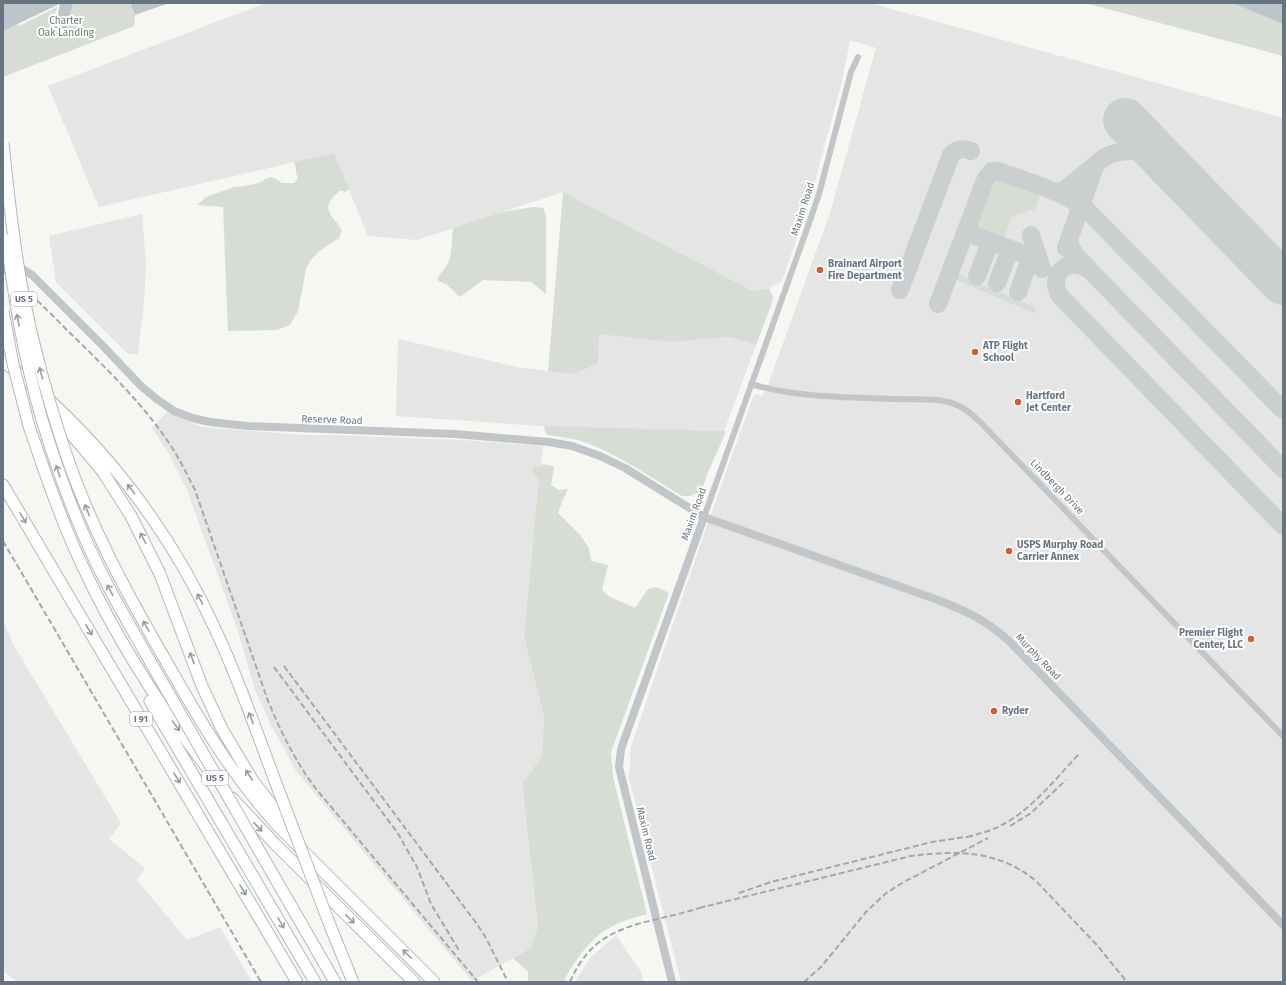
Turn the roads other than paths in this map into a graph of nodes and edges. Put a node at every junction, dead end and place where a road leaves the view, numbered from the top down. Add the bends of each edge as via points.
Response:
1 (858, 57) dead end
2 (3, 144) edge
3 (3, 196) edge
4 (3, 257) edge
5 (3, 311) edge
6 (3, 361) edge
7 (751, 384) junction
8 (45, 396) junction
9 (3, 484) edge
10 (704, 517) junction
11 (68, 534) junction
12 (1283, 736) edge
13 (353, 902) junction
14 (1283, 925) edge
15 (280, 953) junction
16 (291, 982) edge
17 (297, 982) edge
18 (315, 982) edge
19 (335, 982) edge
20 (353, 982) edge
21 (414, 982) edge
22 (434, 982) edge
23 (672, 982) edge

1 - 7 street, Maxim Road via 813,212
13 -> 2 highway, US 5, bridge via 270,818 216,747 117,574 91,518 65,451 42,377 14,236
19 -> 3 highway, bridge via 143,649 111,592 82,532 64,487 31,380 18,322
4 - 10 street, Reserve Road via 32,275 158,400 174,411 192,418 247,426 455,434 572,446 625,468
5 - 11 highway, US 5, bridge via 29,426
6 - 8 highway, bridge
7 - 10 street, Maxim Road
7 - 12 street, Lindbergh Drive via 777,391 804,394 938,401 966,410
13 -> 8 highway, bridge via 334,873 282,819 240,761 207,698 165,586 141,534 102,472 51,410
20 -> 8 highway, bridge via 229,660 192,582 157,526 108,460
9 -> 15 highway, I 91
10 - 14 street, Murphy Road via 938,600 986,622 1009,641
10 - 23 street, Maxim Road via 621,749 619,767
11 -> 18 highway via 76,565 110,631
11 -> 21 highway, US 5 via 120,639 193,750 261,830
22 -> 13 highway, US 5
15 - 16 highway
15 - 17 highway, I 91

